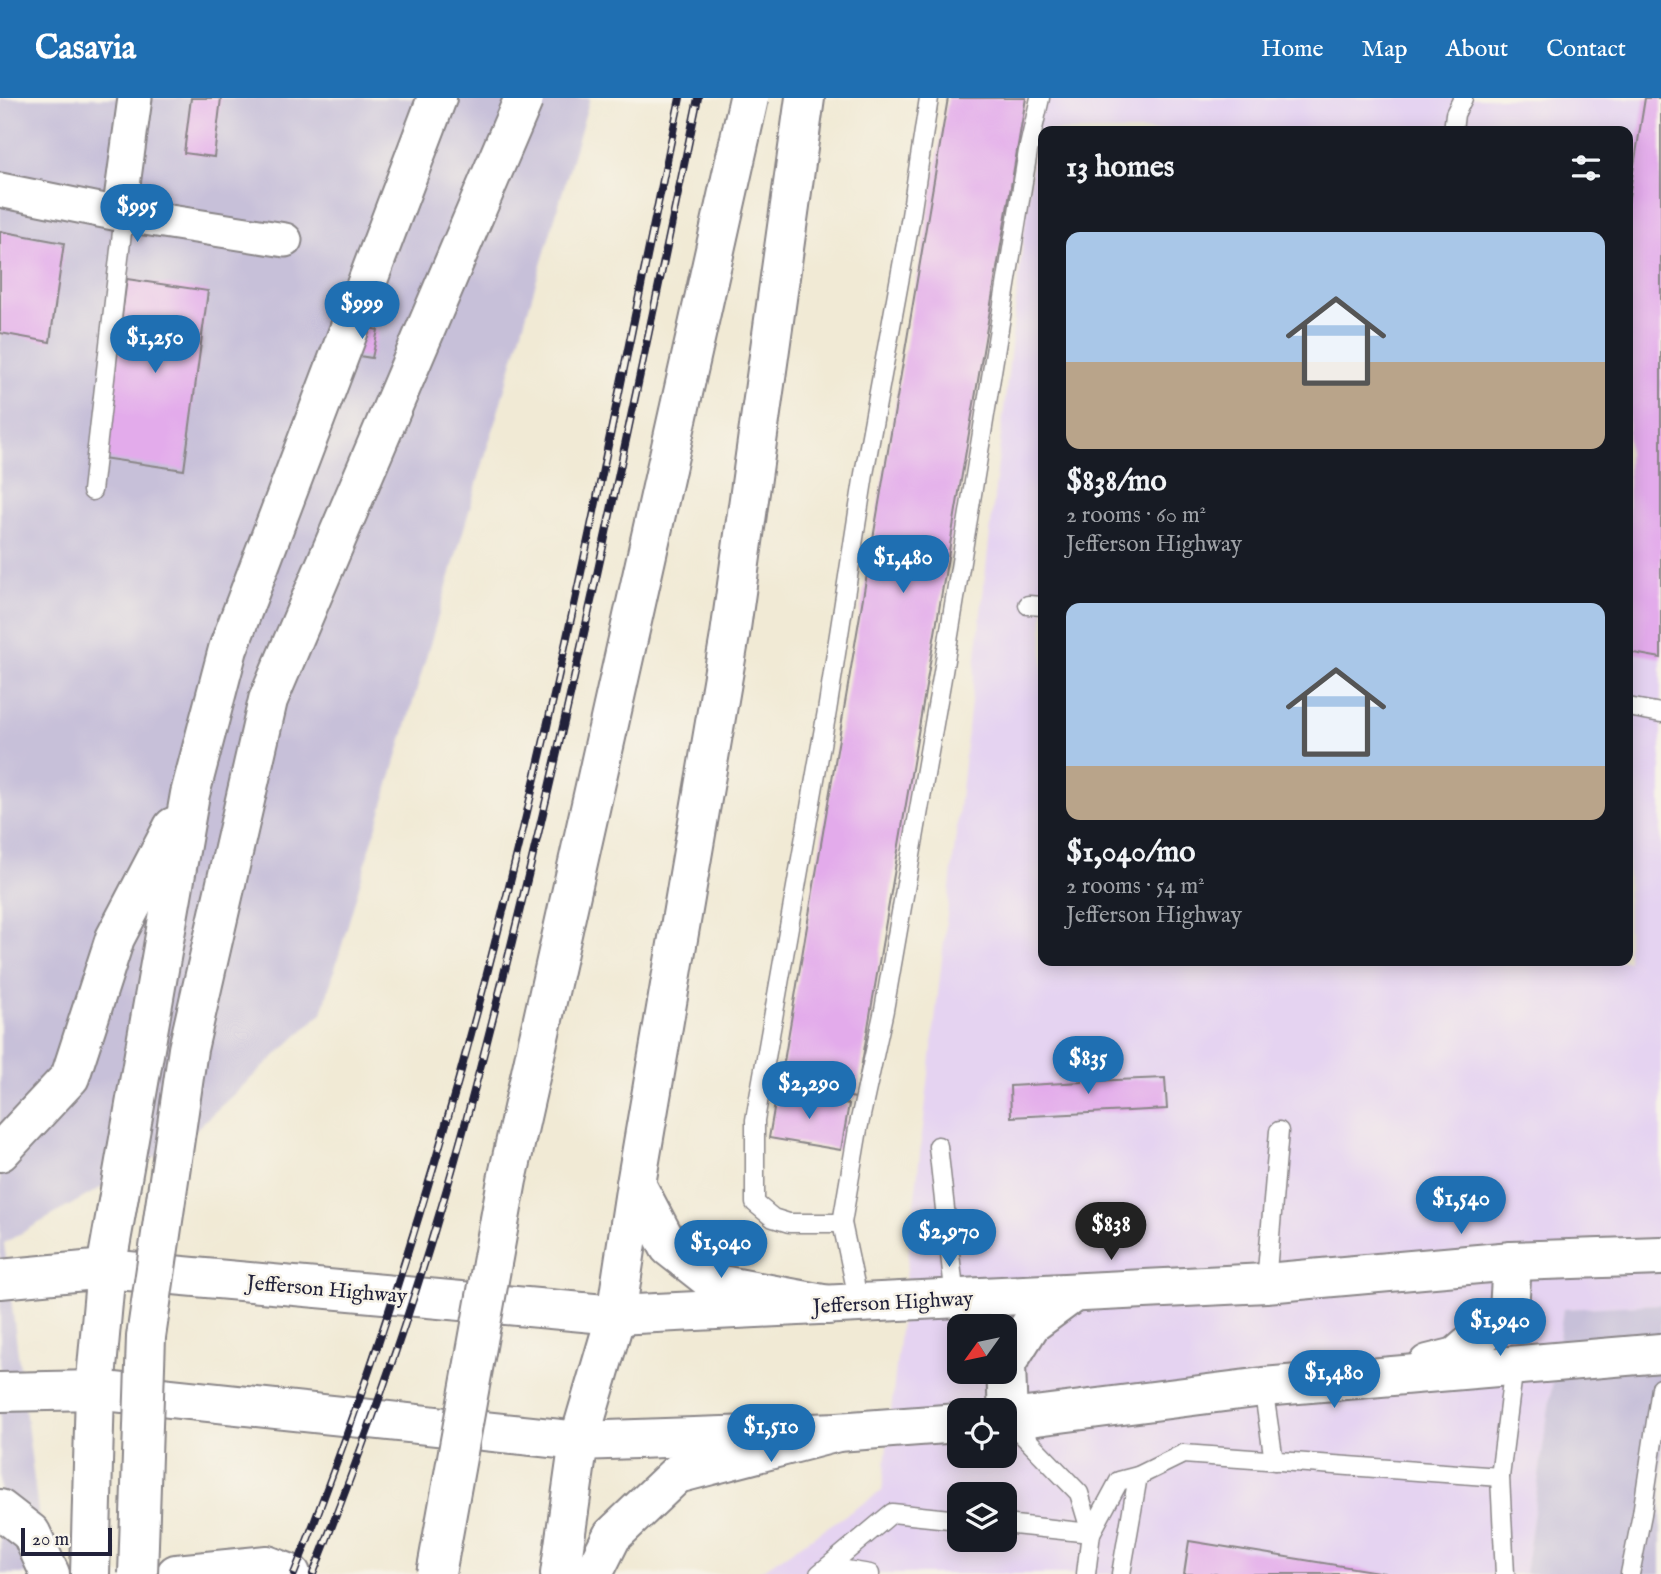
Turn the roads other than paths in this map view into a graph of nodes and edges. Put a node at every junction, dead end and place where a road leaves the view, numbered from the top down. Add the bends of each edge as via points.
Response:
1 (135, 98) edge
2 (438, 98) edge
3 (524, 98) edge
4 (749, 98) edge
5 (805, 98) edge
6 (929, 98) edge
7 (1040, 98) edge
8 (1463, 98) edge
9 (1454, 126) edge
10 (0, 190) edge
11 (121, 214) junction
12 (285, 240) dead end
13 (92, 491) dead end
14 (1633, 708) edge
15 (1661, 713) edge
16 (190, 794) junction
17 (1279, 1131) dead end
18 (938, 1146) dead end
19 (0, 1152) edge
20 (636, 1184) junction
21 (842, 1223) junction
22 (1661, 1256) edge
23 (1512, 1261) junction
24 (106, 1269) junction
25 (0, 1279) edge
26 (1266, 1283) junction
27 (1073, 1293) junction
28 (955, 1299) junction
29 (844, 1304) junction
30 (616, 1315) junction
31 (1661, 1353) edge
32 (1514, 1365) junction
33 (1392, 1374) junction
34 (1263, 1387) junction
35 (1661, 1388) edge
36 (95, 1390) junction
37 (0, 1392) edge
38 (1006, 1398) edge
39 (1017, 1419) edge
40 (947, 1424) edge
41 (1017, 1431) edge
42 (838, 1432) junction
43 (579, 1441) junction
44 (1273, 1461) junction
45 (1138, 1476) junction
46 (1500, 1477) junction
47 (1654, 1479) edge
48 (0, 1509) edge
49 (947, 1519) edge
50 (1017, 1525) edge
51 (1091, 1533) junction
52 (824, 1570) edge
53 (50, 1574) edge
54 (90, 1574) edge
55 (138, 1574) edge
56 (177, 1574) edge
57 (291, 1574) edge
58 (436, 1574) edge
59 (560, 1574) edge
60 (593, 1574) edge
61 (870, 1574) edge
62 (1086, 1574) edge
63 (1121, 1574) edge
64 (1505, 1574) edge
65 (1630, 1574) edge

1 - 11 street
2 - 16 main road via 228,649
3 - 55 main road, bridge via 268,700 188,1049 146,1337
4 - 58 main road, bridge via 507,1180
5 - 20 main road via 730,635
6 - 21 lane via 755,1120 755,1203 789,1223
7 - 21 lane via 886,996
8 - 9 lane
10 - 11 street
11 - 12 street
11 - 13 lane
14 - 15 lane
16 - 19 main road via 115,938 70,1077
16 - 24 main road
17 - 26 lane
18 - 28 lane
20 - 29 main road via 669,1247 716,1284
20 - 30 main road
21 - 29 lane
22 - 23 main road, Jefferson Highway
23 - 26 main road, Jefferson Highway
23 - 33 main road via 1509,1311 1456,1357
24 - 25 main road, Jefferson Highway
24 - 30 main road, Jefferson Highway
24 - 36 main road
26 - 27 main road, Jefferson Highway
27 - 28 main road, Jefferson Highway
27 - 38 main road via 1031,1324 1006,1364
28 - 29 main road, Jefferson Highway
29 - 30 main road, Jefferson Highway
30 - 43 main road
31 - 32 main road
32 - 33 main road
32 - 46 lane
33 - 34 main road
34 - 39 main road
34 - 44 lane
35 - 47 lane
36 - 37 main road
36 - 43 main road
36 - 54 main road
40 - 42 main road
41 - 51 lane via 1079,1493
42 - 43 main road
42 - 60 main road via 677,1474 612,1536
43 - 59 main road
44 - 45 lane via 1184,1454
44 - 46 lane
45 - 51 lane via 1119,1481
45 - 63 lane
46 - 64 lane
47 - 65 lane
48 - 53 main road via 31,1533
49 - 52 lane via 892,1513
50 - 51 lane
51 - 62 lane
52 - 61 lane
56 - 57 main road via 267,1565

